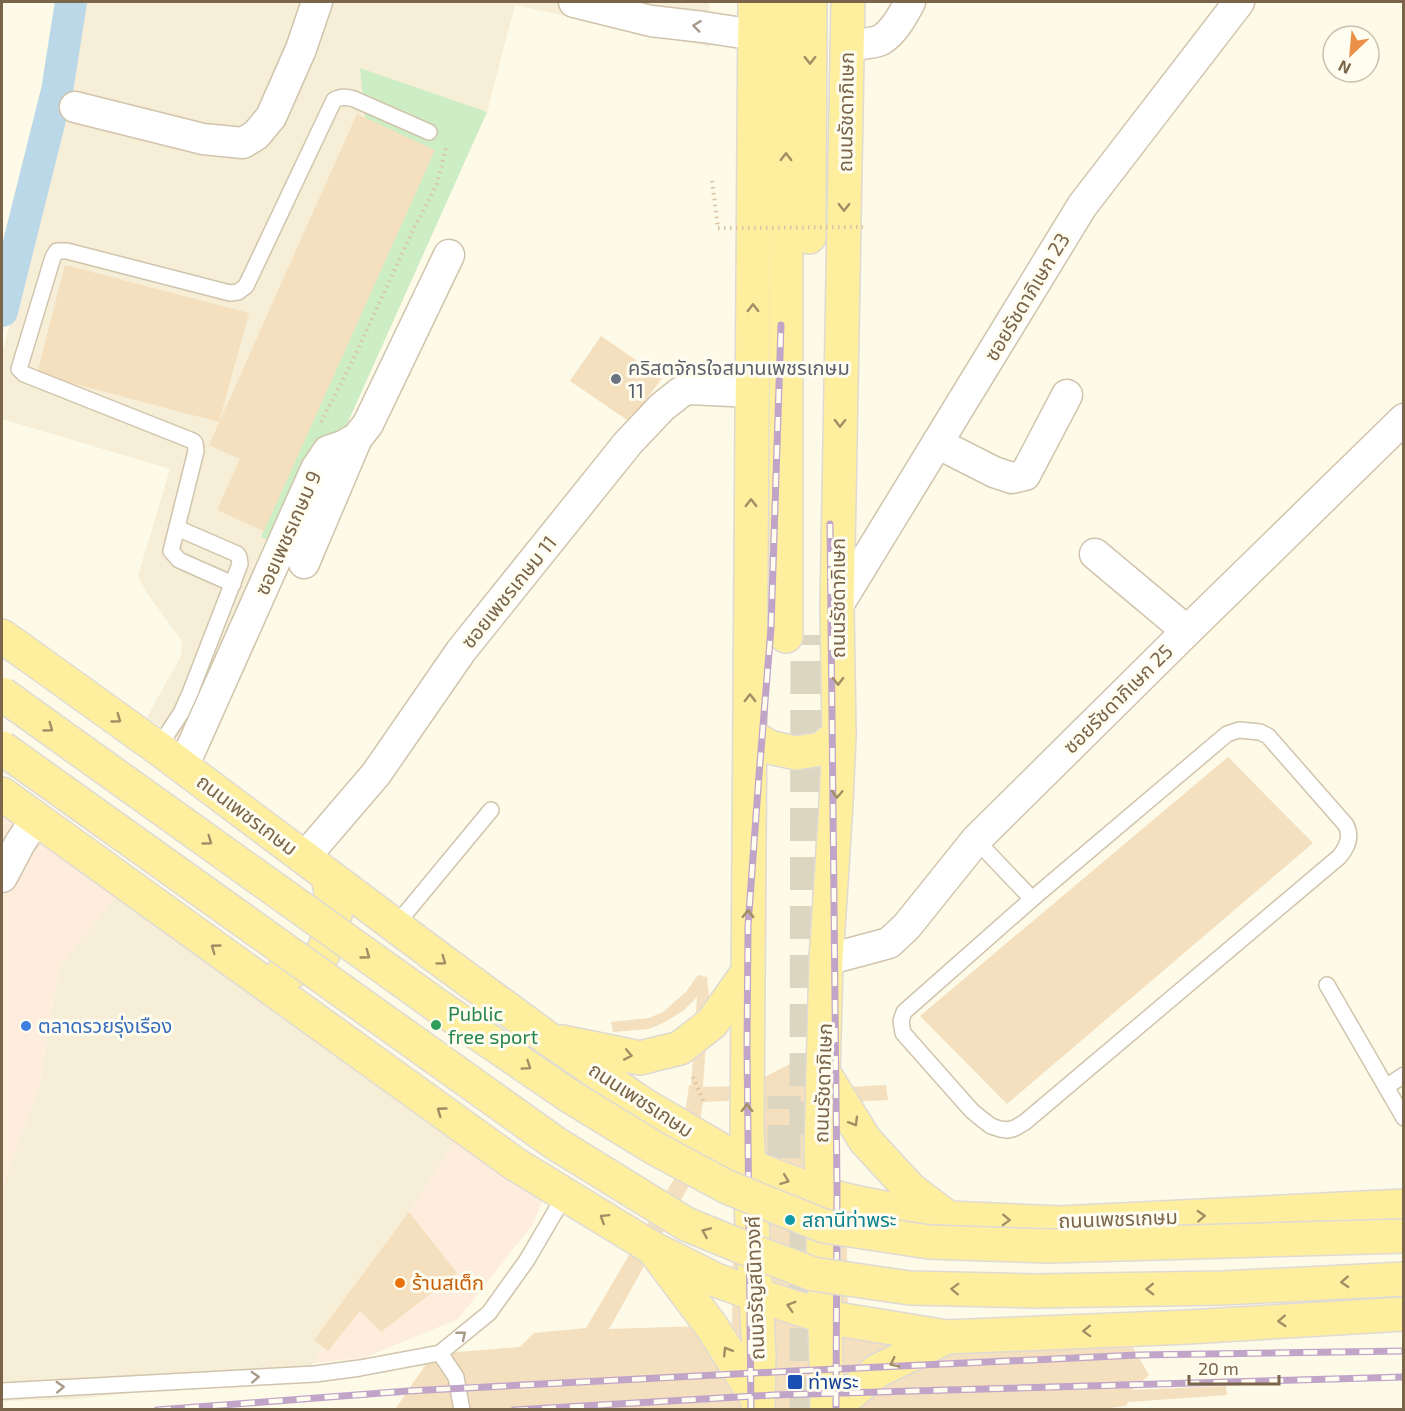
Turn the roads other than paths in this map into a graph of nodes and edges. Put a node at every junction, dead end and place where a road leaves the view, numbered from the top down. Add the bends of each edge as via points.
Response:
1 (316, 2) edge
2 (574, 2) edge
3 (754, 2) edge
4 (786, 2) edge
5 (810, 2) edge
6 (848, 2) edge
7 (910, 2) edge
8 (1239, 2) edge
9 (755, 35) junction
10 (847, 46) junction
11 (75, 107) dead end
12 (429, 132) road end
13 (449, 255) dead end
14 (752, 392) junction
15 (1067, 395) dead end
16 (1404, 419) edge
17 (357, 438) junction
18 (937, 443) junction
19 (177, 528) junction
20 (1095, 554) dead end
21 (304, 562) dead end
22 (233, 584) junction
23 (837, 608) junction
24 (1187, 631) junction
25 (2, 636) edge
26 (2, 694) edge
27 (750, 735) junction
28 (839, 735) junction
29 (2, 748) edge
30 (158, 748) junction
31 (183, 767) junction
32 (2, 794) edge
33 (491, 810) dead end
34 (36, 819) junction
35 (976, 840) junction
36 (316, 867) junction
37 (2, 877) edge
38 (1032, 899) junction
39 (395, 926) junction
40 (826, 960) junction
41 (748, 972) junction
42 (252, 975) junction
43 (1327, 985) dead end
44 (550, 1040) junction
45 (823, 1071) junction
46 (1404, 1076) edge
47 (1386, 1087) junction
48 (1404, 1118) edge
49 (749, 1166) junction
50 (822, 1194) junction
51 (566, 1195) junction
52 (1403, 1213) edge
53 (948, 1218) junction
54 (654, 1249) junction
55 (1404, 1279) edge
56 (756, 1295) junction
57 (1404, 1314) edge
58 (825, 1317) junction
59 (946, 1337) junction
60 (441, 1353) junction
61 (2, 1391) edge
62 (758, 1405) edge
63 (462, 1410) edge
64 (829, 1410) edge

1 - 11 street via 301,49 271,117 243,143 203,139
9 -> 2 street via 651,21
3 - 9 main road
5 -> 4 main road, ถนนรัชดาภิเษก via 797,636
6 - 10 main road, ถนนรัชดาภิเษก
7 - 10 street via 902,18 880,40
8 - 18 street, ซอยรัชดาภิเษก 23 via 1082,206
14 -> 9 main road
10 -> 23 main road, ถนนรัชดาภิเษก
12 - 19 lane via 354,99 334,100 246,286 238,292 67,251 54,254 20,369 24,374 193,441 196,451
13 - 17 street via 368,424
27 -> 14 main road
14 - 36 street, ซอยเพชรเกษม 11 via 681,392 662,406 628,443 461,651
15 - 18 street via 1025,475 1012,478 994,472
16 - 24 street, ซอยรัชดาภิเษก 25
17 - 21 street
17 - 31 street, ซอยเพชรเกษม 9 via 328,451 316,469
18 - 23 street, ซอยรัชดาภิเษก 23
19 - 22 lane via 171,553
19 - 22 lane via 237,554 240,564
20 - 24 street
22 - 30 lane via 181,713
23 -> 28 main road, ถนนรัชดาภิเษก
24 - 35 street, ซอยรัชดาภิเษก 25
25 -> 30 main road, ถนนเพชรเกษม
26 -> 52 main road, ถนนเพชรเกษม, bridge via 571,1097 727,1187 824,1226 929,1242 1049,1246
27 - 28 main road via 769,747 796,753 821,749
41 -> 27 main road
28 -> 40 main road, ถนนรัชดาภิเษก
55 -> 29 main road, bridge via 1047,1291 910,1288 813,1274 686,1224 555,1143
30 - 31 main road, ถนนเพชรเกษม
31 - 36 main road, ถนนเพชรเกษม
32 - 34 main road
33 - 39 lane
34 - 37 street
42 -> 34 main road
35 - 38 lane
35 - 40 street, ซอยรัชดาภิเษก 25 via 889,943
36 - 39 main road, ถนนเพชรเกษม
36 - 42 main road via 335,915 323,954 287,974
38 - 38 lane via 1227,734 1239,730 1268,736 1349,831 1339,857 1026,1122 1008,1130 991,1126 972,1111 903,1033 901,1021 906,1010
39 -> 44 main road, ถนนเพชรเกษม
40 - 45 main road, ถนนรัชดาภิเษก
44 -> 41 main road via 640,1058 680,1048 712,1023
49 -> 41 main road
51 -> 42 main road via 515,1164
43 - 47 lane
44 - 49 main road, ถนนเพชรเกษม via 644,1105
45 - 50 main road, ถนนรัชดาภิเษก
45 -> 53 main road via 865,1140 910,1190
46 - 47 lane
47 - 48 lane
49 -> 50 main road, ถนนเพชรเกษม
49 - 56 main road, ถนนจรัญสนิทวงศ์
50 - 53 main road, ถนนเพชรเกษม via 868,1206
50 - 58 main road
54 -> 51 main road
60 -> 51 lane via 489,1313
53 -> 52 main road, ถนนเพชรเกษม via 1060,1223
54 - 56 main road
62 -> 54 main road via 712,1327
58 -> 56 main road
56 - 62 main road, ถนนจรัญสนิทวงศ์
57 -> 59 main road
58 - 59 main road
58 - 64 main road
59 -> 64 main road via 877,1371
61 -> 60 lane via 315,1374
60 - 63 lane via 456,1377

